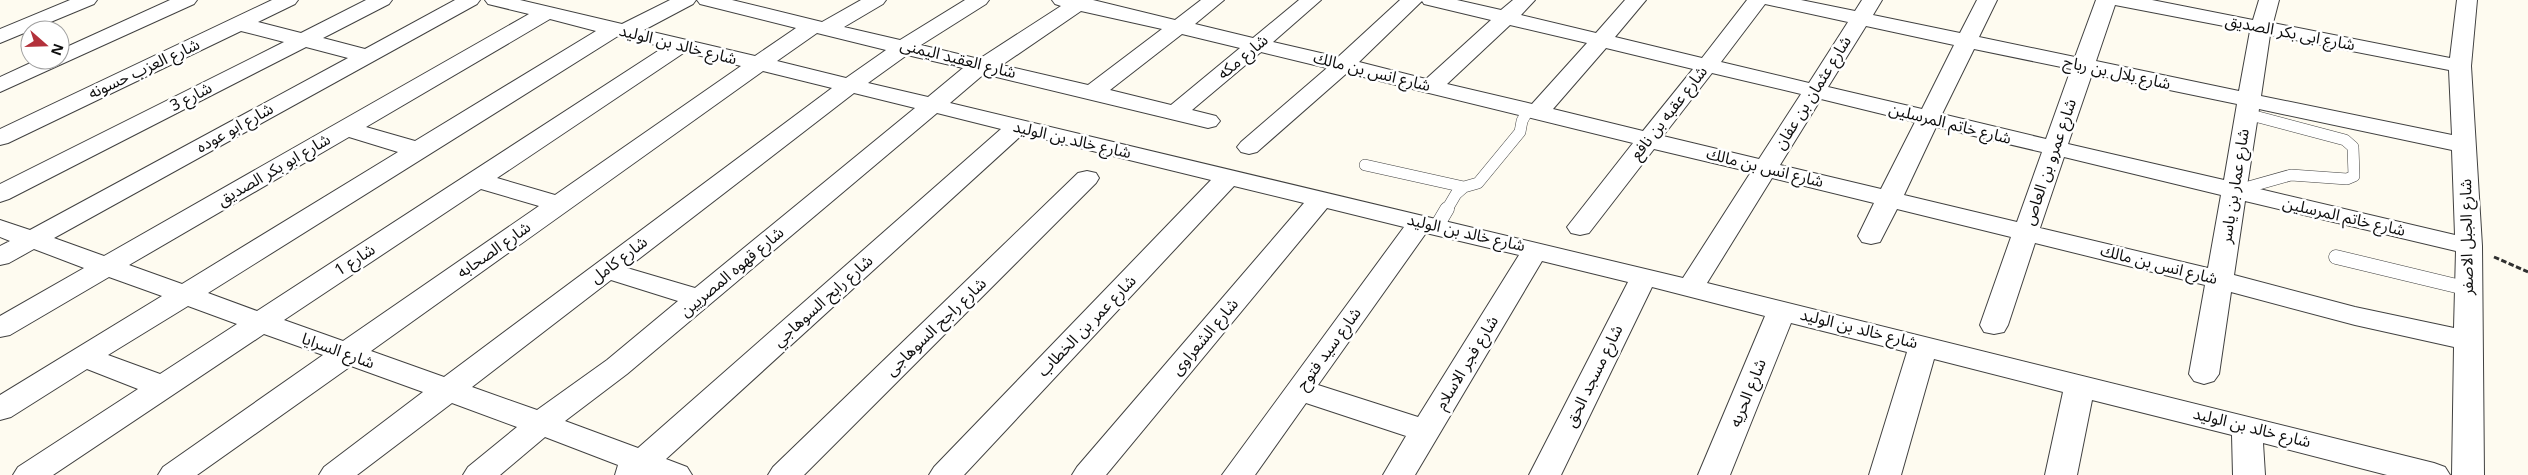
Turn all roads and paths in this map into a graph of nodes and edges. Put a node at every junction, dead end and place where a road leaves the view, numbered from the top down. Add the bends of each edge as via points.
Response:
1 (87, 0) edge
2 (187, 0) edge
3 (288, 0) edge
4 (382, 0) edge
5 (470, 0) edge
6 (495, 0) edge
7 (585, 0) edge
8 (686, 0) edge
9 (707, 0) edge
10 (778, 0) edge
11 (876, 0) edge
12 (979, 0) edge
13 (1214, 0) edge
14 (1310, 0) edge
15 (1412, 0) edge
16 (1431, 0) edge
17 (1525, 0) edge
18 (1636, 0) edge
19 (1758, 0) edge
20 (1772, 0) edge
21 (1987, 0) edge
22 (2106, 0) edge
23 (2120, 0) edge
24 (2269, 0) edge
25 (2467, 0) edge
26 (1074, 1) edge
27 (1866, 10) edge
28 (757, 12) junction
29 (551, 13) junction
30 (1506, 18) junction
31 (239, 24) junction
32 (820, 26) junction
33 (1179, 26) junction
34 (2261, 28) junction
35 (620, 30) junction
36 (0, 37) edge
37 (303, 40) junction
38 (1600, 40) junction
39 (1967, 42) junction
40 (1257, 44) junction
41 (682, 45) junction
42 (905, 46) junction
43 (70, 53) edge
44 (367, 56) junction
45 (758, 64) junction
46 (1343, 65) junction
47 (1707, 65) junction
48 (983, 66) junction
49 (2084, 66) junction
50 (2460, 66) junction
51 (33, 70) edge
52 (0, 85) edge
53 (1431, 86) junction
54 (848, 87) junction
55 (1814, 91) junction
56 (1092, 93) junction
57 (931, 106) junction
58 (2248, 107) junction
59 (1532, 112) junction
60 (1175, 113) junction
61 (1929, 119) junction
62 (1208, 122) dead end
63 (1017, 127) junction
64 (346, 128) junction
65 (0, 138) edge
66 (1648, 140) junction
67 (2463, 145) junction
68 (1249, 147) dead end
69 (2055, 149) junction
70 (418, 150) junction
71 (1365, 165) dead end
72 (1766, 168) junction
73 (1228, 177) junction
74 (1087, 178) dead end
75 (476, 180) junction
76 (1464, 188) junction
77 (2234, 191) junction
78 (0, 194) edge
79 (1322, 199) junction
80 (1889, 199) junction
81 (559, 204) junction
82 (1428, 225) junction
83 (1580, 226) dead end
84 (0, 228) edge
85 (2026, 232) junction
86 (1871, 236) dead end
87 (32, 240) junction
88 (2470, 246) junction
89 (1535, 250) junction
90 (0, 257) edge
91 (2336, 257) dead end
92 (105, 268) junction
93 (606, 270) junction
94 (2528, 272) edge
95 (1644, 276) junction
96 (2220, 280) junction
97 (1690, 288) junction
98 (2469, 289) junction
99 (184, 295) junction
100 (700, 299) junction
101 (1782, 310) junction
102 (260, 323) junction
103 (1994, 324) dead end
104 (0, 328) edge
105 (2468, 340) junction
106 (1924, 345) junction
107 (346, 354) junction
108 (84, 358) junction
109 (2204, 374) dead end
110 (2080, 385) junction
111 (162, 387) junction
112 (447, 390) junction
113 (1299, 390) junction
114 (0, 409) edge
115 (542, 424) junction
116 (2247, 427) junction
117 (1425, 431) junction
118 (635, 469) edge
119 (29, 475) edge
120 (174, 475) edge
121 (335, 475) edge
122 (479, 475) edge
123 (676, 475) edge
124 (784, 475) edge
125 (946, 475) edge
126 (1088, 475) edge
127 (1238, 475) edge
128 (1399, 475) edge
129 (1545, 475) edge
130 (1714, 475) edge
131 (1884, 475) edge
132 (2061, 475) edge
133 (2249, 475) edge
134 (2434, 475) edge
135 (2468, 475) edge

1 - 36 street
2 - 43 street
3 - 31 street, شارع العزب حسونه
4 - 37 street, شارع 3
5 - 44 street, شارع ابو عوده
6 - 29 street, شارع خالد بن الوليد
7 - 29 street, شارع ابو بكر الصديق
8 - 35 street
9 - 28 street, شارع العقيد اليمنى
10 - 28 street
11 - 32 street, شارع الصحابه
12 - 42 street, شارع كامل
13 - 33 street
14 - 40 street, شارع مكه
15 - 46 street
16 - 30 street, شارع خاتم المرسلين
17 - 30 street
18 - 38 street
19 - 47 street, شارع عقبه بن نافع
20 - 27 street, شارع بلال بن رباح
21 - 39 street
22 - 49 street, شارع عمرو بن العاص
23 - 34 street, شارع ابى بكر الصديق
24 - 34 street, شارع عمار بن ياسر
25 - 50 street, شارع الجبل الاصفر
26 - 33 street, شارع انس بن مالك
26 - 48 street, شارع قهوه المصريين
27 - 39 street, شارع بلال بن رباح
27 - 55 street, شارع عثمان بن عفان
28 - 32 street, شارع العقيد اليمنى
29 - 35 street, شارع خالد بن الوليد
29 - 64 street, شارع ابو بكر الصديق
30 - 38 street, شارع خاتم المرسلين
30 - 53 street
31 - 37 street
31 - 65 street, شارع العزب حسونه
32 - 42 street, شارع العقيد اليمنى
32 - 45 street, شارع الصحابه
33 - 40 street, شارع انس بن مالك
33 - 56 street
34 - 50 street, شارع ابى بكر الصديق
34 - 58 street, شارع عمار بن ياسر
35 - 41 street, شارع خالد بن الوليد
35 - 70 street
37 - 44 street
37 - 78 street, شارع 3
38 - 47 street, شارع خاتم المرسلين
38 - 59 street
39 - 49 street, شارع بلال بن رباح
39 - 61 street
40 - 46 street, شارع انس بن مالك
40 - 60 street, شارع مكه
41 - 45 street, شارع خالد بن الوليد
41 - 75 street, شارع 1
42 - 48 street, شارع العقيد اليمنى
42 - 54 street, شارع كامل
44 - 87 street, شارع ابو عوده
45 - 54 street, شارع خالد بن الوليد
45 - 81 street, شارع الصحابه
46 - 53 street, شارع انس بن مالك
46 - 68 street
47 - 55 street, شارع خاتم المرسلين
47 - 66 street, شارع عقبه بن نافع
48 - 56 street, شارع العقيد اليمنى
48 - 57 street, شارع قهوه المصريين
49 - 58 street, شارع بلال بن رباح
49 - 69 street, شارع عمرو بن العاص
50 - 67 street, شارع الجبل الاصفر
51 - 52 street
53 - 59 street, شارع انس بن مالك
54 - 57 street, شارع خالد بن الوليد
54 - 93 street, شارع كامل
55 - 61 street, شارع خاتم المرسلين
55 - 72 street, شارع عثمان بن عفان
56 - 60 street, شارع العقيد اليمنى
57 - 63 street, شارع خالد بن الوليد
57 - 100 street, شارع قهوه المصريين
58 - 67 street, شارع بلال بن رباح
58 - 77 street, شارع عمار بن ياسر
58 - 77 lane via 2345,140 2353,148 2354,176 2347,179 2291,175
59 - 66 street, شارع انس بن مالك
59 - 76 lane via 1522,121 1520,132 1478,183
60 - 62 street, شارع العقيد اليمنى
61 - 69 street, شارع خاتم المرسلين
61 - 80 street
63 - 73 street, شارع خالد بن الوليد
63 - 118 street, شارع رابح السوهاجي
64 - 70 street
64 - 92 street, شارع ابو بكر الصديق
66 - 72 street, شارع انس بن مالك
66 - 83 street, شارع عقبه بن نافع
67 - 88 street, شارع الجبل الاصفر
69 - 77 street, شارع خاتم المرسلين
69 - 85 street, شارع عمرو بن العاص
70 - 99 street
71 - 76 lane
72 - 80 street, شارع انس بن مالك
72 - 97 street, شارع عثمان بن عفان
73 - 79 street, شارع خالد بن الوليد
73 - 125 street, شارع عمر بن الخطاب
74 - 124 street, شارع راجح السوهاجى
75 - 81 street
75 - 102 street, شارع 1
76 - 82 lane
77 - 88 street, شارع خاتم المرسلين
77 - 96 street, شارع عمار بن ياسر
79 - 82 street, شارع خالد بن الوليد
79 - 126 street, شارع الشعراوى
80 - 85 street, شارع انس بن مالك
80 - 86 street
81 - 107 street, شارع الصحابه
82 - 89 street, شارع خالد بن الوليد
82 - 113 street, شارع سيد فتوح
84 - 87 street, شارع السرايا
85 - 96 street, شارع انس بن مالك
85 - 103 street, شارع عمرو بن العاص
87 - 90 street, شارع ابو عوده
87 - 92 street, شارع السرايا
88 - 94 path
88 - 98 street, شارع الجبل الاصفر
89 - 95 street, شارع خالد بن الوليد
89 - 117 street, شارع فجر الاسلام
91 - 98 lane
92 - 99 street, شارع السرايا
92 - 104 street, شارع ابو بكر الصديق
93 - 100 street
93 - 112 street, شارع كامل
95 - 97 street, شارع خالد بن الوليد
95 - 129 street, شارع مسجد الحق
96 - 105 street, شارع انس بن مالك via 2355,316
96 - 109 street, شارع عمار بن ياسر
97 - 101 street, شارع خالد بن الوليد
98 - 105 street, شارع الجبل الاصفر
99 - 102 street, شارع السرايا
99 - 108 street
100 - 115 street, شارع قهوه المصريين
101 - 106 street, شارع خالد بن الوليد
101 - 130 street, شارع الحريه
102 - 107 street, شارع السرايا
102 - 111 street, شارع 1
105 - 135 street, شارع الجبل الاصفر
106 - 110 street, شارع خالد بن الوليد
106 - 131 street
107 - 112 street, شارع السرايا
107 - 120 street, شارع الصحابه
108 - 111 street
108 - 114 street
110 - 116 street, شارع خالد بن الوليد
110 - 132 street
111 - 119 street, شارع 1
112 - 115 street, شارع السرايا
112 - 121 street, شارع كامل
113 - 117 street
113 - 127 street, شارع سيد فتوح
115 - 118 street, شارع السرايا
115 - 122 street, شارع قهوه المصريين
116 - 133 street
116 - 134 street, شارع خالد بن الوليد
117 - 128 street, شارع فجر الاسلام
118 - 123 street, شارع السرايا

